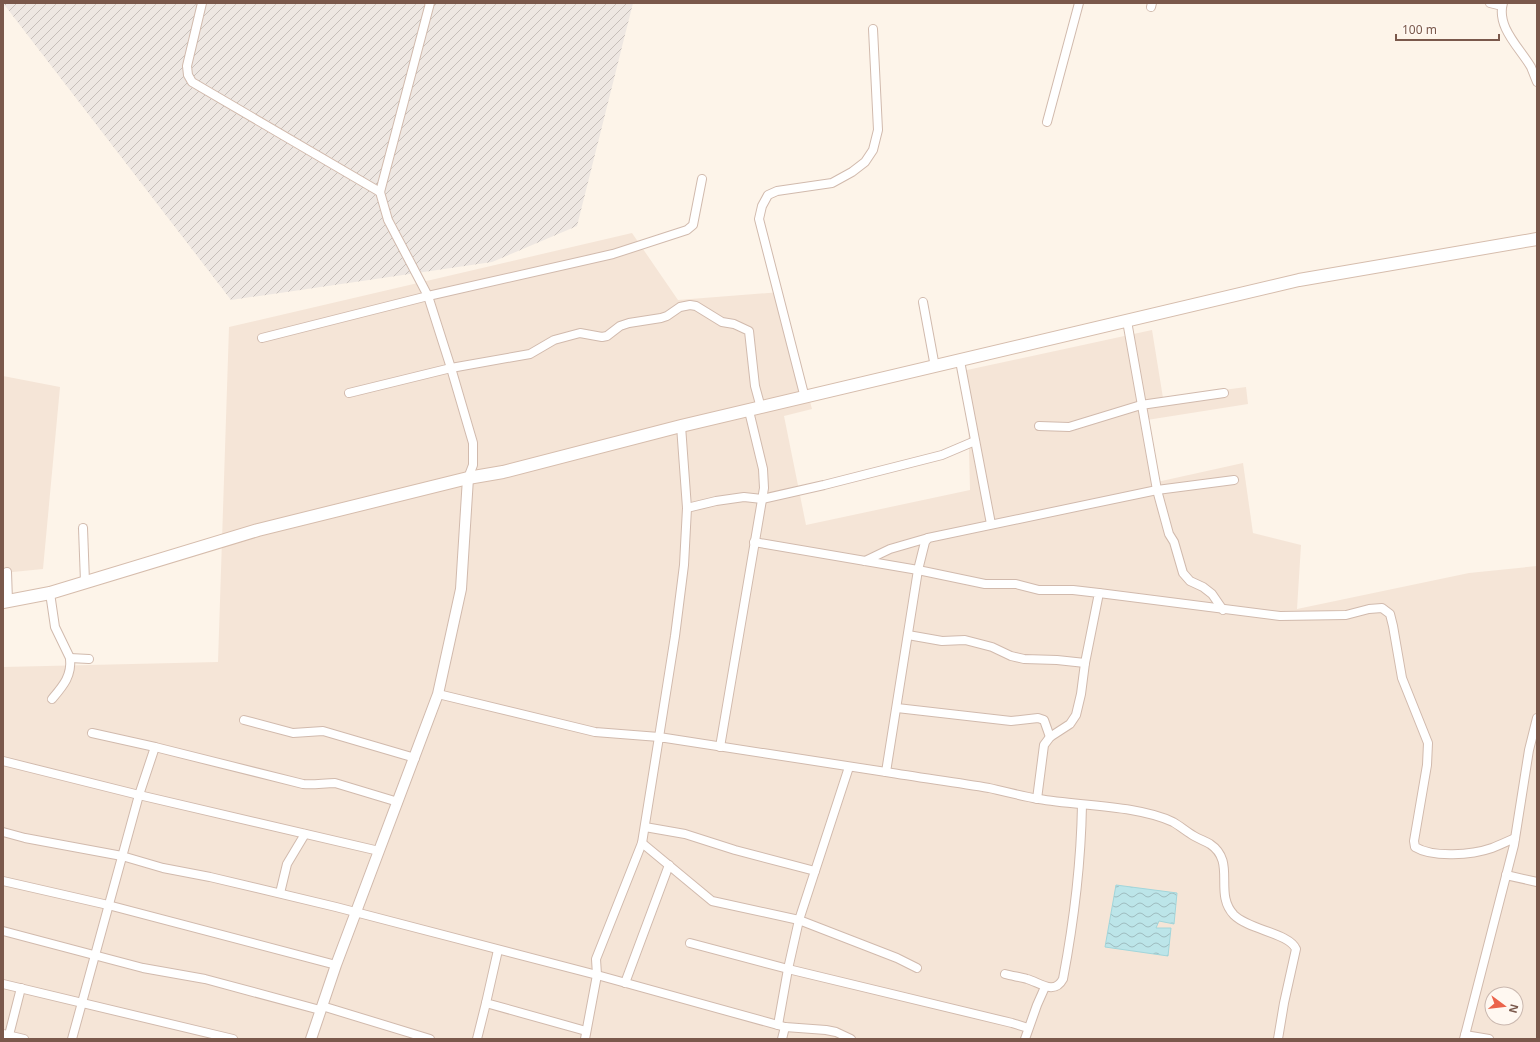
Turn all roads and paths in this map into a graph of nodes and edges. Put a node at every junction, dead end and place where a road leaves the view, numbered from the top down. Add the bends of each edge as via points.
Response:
1 (202, 3) edge
2 (430, 3) edge
3 (1079, 3) edge
4 (1490, 3) edge
5 (1503, 5) edge
6 (873, 29) dead end
7 (1537, 82) edge
8 (1047, 122) dead end
9 (702, 179) dead end
10 (380, 192) junction
11 (1537, 239) edge
12 (428, 296) junction
13 (923, 302) dead end
14 (1128, 321) junction
15 (262, 338) dead end
16 (960, 361) junction
17 (935, 367) junction
18 (451, 368) junction
19 (349, 393) dead end
20 (1224, 393) dead end
21 (805, 398) junction
22 (1141, 406) junction
23 (755, 409) junction
24 (681, 426) junction
25 (1039, 426) dead end
26 (975, 440) junction
27 (468, 478) junction
28 (1234, 480) dead end
29 (1157, 490) junction
30 (762, 499) junction
31 (687, 508) junction
32 (990, 524) junction
33 (83, 528) dead end
34 (928, 538) junction
35 (754, 542) junction
36 (864, 561) junction
37 (918, 570) junction
38 (8, 572) dead end
39 (85, 582) junction
40 (50, 593) junction
41 (1098, 593) junction
42 (6, 602) edge
43 (1223, 610) junction
44 (908, 635) junction
45 (70, 658) junction
46 (89, 659) dead end
47 (1085, 663) junction
48 (438, 694) junction
49 (52, 699) dead end
50 (896, 708) junction
51 (1537, 718) edge
52 (244, 720) dead end
53 (92, 733) dead end
54 (659, 737) junction
55 (1050, 737) junction
56 (720, 746) junction
57 (155, 747) junction
58 (1533, 751) edge
59 (415, 758) junction
60 (3, 761) edge
61 (849, 767) junction
62 (886, 772) junction
63 (139, 795) junction
64 (1037, 798) junction
65 (398, 802) junction
66 (1082, 805) junction
67 (645, 827) junction
68 (3, 832) edge
69 (306, 834) junction
70 (1515, 838) junction
71 (642, 843) junction
72 (379, 851) junction
73 (122, 856) junction
74 (669, 865) junction
75 (815, 871) junction
76 (1506, 875) junction
77 (3, 881) edge
78 (1537, 882) edge
79 (280, 893) junction
80 (108, 905) junction
81 (356, 913) junction
82 (799, 920) junction
83 (3, 931) edge
84 (690, 943) dead end
85 (498, 950) junction
86 (95, 956) junction
87 (336, 965) junction
88 (917, 968) dead end
89 (788, 969) junction
90 (1005, 974) dead end
91 (597, 975) junction
92 (625, 983) junction
93 (3, 984) edge
94 (1045, 987) junction
95 (21, 988) junction
96 (81, 1003) junction
97 (486, 1003) junction
98 (321, 1008) junction
99 (782, 1026) junction
100 (1028, 1028) junction
101 (586, 1035) edge
102 (7, 1037) edge
103 (1464, 1037) edge
104 (24, 1039) edge
105 (72, 1039) edge
106 (233, 1039) edge
107 (311, 1039) edge
108 (430, 1039) edge
109 (477, 1039) edge
110 (782, 1039) edge
111 (851, 1039) edge
112 (1025, 1039) edge
113 (1278, 1039) edge
114 (1489, 1039) edge

1 - 10 street via 187,66 192,82
2 - 10 street
3 - 8 street
4 - 5 street
5 - 7 street via 1502,18 1507,30
6 - 21 street via 878,130 874,150 865,162 832,183 777,191 768,195 760,212 759,219
9 - 12 street via 693,225 688,230 613,254
10 - 12 street via 388,220
11 - 14 main road via 1299,280
12 - 15 street
12 - 18 street
13 - 17 street
14 - 16 main road
14 - 22 street
16 - 17 main road
16 - 26 street
17 - 21 main road
18 - 19 street
18 - 23 street via 530,354 554,340 580,333 607,336 620,326 661,318 680,307 690,305 722,322 749,331
18 - 27 street via 473,443 473,465
20 - 22 street
21 - 23 main road
22 - 25 street via 1069,426
22 - 29 street
23 - 24 main road
23 - 30 street via 763,469
24 - 27 main road via 504,472
24 - 31 street
26 - 30 street via 942,455
26 - 32 street
27 - 39 main road via 258,530
27 - 48 street via 461,589
28 - 29 street
29 - 32 street
29 - 43 street via 1182,573 1212,594
30 - 31 street via 744,497 716,500
30 - 35 street
31 - 54 street via 684,565
32 - 34 street
33 - 39 street
34 - 36 street via 890,549
34 - 37 street
35 - 36 street
35 - 56 street
36 - 37 street
37 - 41 street via 985,584 1016,584 1039,590
37 - 44 street
38 - 42 street
39 - 40 main road
40 - 42 main road
40 - 45 street via 55,627
41 - 43 street
41 - 47 street
43 - 70 street via 1280,616 1346,615 1382,608 1390,614 1402,678 1428,743 1415,847 1421,850 1460,854 1491,848
44 - 47 street via 942,641 965,640 1024,659
44 - 50 street
45 - 46 street
45 - 49 street via 70,674 66,683
47 - 55 street via 1076,715 1070,724
48 - 54 street via 594,732
48 - 59 street
50 - 55 street via 1011,721 1038,718 1044,720
50 - 62 street
51 - 58 street
52 - 59 street via 293,733 323,732
53 - 57 street
54 - 56 street
54 - 67 street
55 - 64 street via 1044,745
56 - 61 street
57 - 63 street
57 - 65 street via 303,784 335,783
58 - 70 street
59 - 65 street
60 - 63 street
61 - 62 street
61 - 75 street
62 - 64 street
63 - 69 street
63 - 73 street
64 - 66 street
65 - 72 street
66 - 94 street via 1081,840 1063,979 1061,983
66 - 113 street via 1150,814 1173,822 1210,844 1220,853 1224,861 1223,884 1233,914 1244,923 1293,943 1296,949
67 - 71 street
67 - 75 street via 685,834
68 - 73 street
69 - 72 street
69 - 79 street via 287,864
70 - 76 street
71 - 74 street
71 - 91 street via 596,959
72 - 81 street
73 - 79 street via 163,868
73 - 80 street
74 - 82 street via 712,901
74 - 92 street
75 - 82 street
76 - 78 street
76 - 103 street
77 - 80 street
79 - 81 street
80 - 86 street
80 - 87 street
81 - 85 street
81 - 87 street
82 - 88 street
82 - 89 street
83 - 86 street
84 - 89 street
85 - 91 street
85 - 97 street
86 - 96 street
86 - 98 street via 205,979
87 - 98 street
89 - 99 street
89 - 100 street
90 - 94 street via 1028,979
91 - 92 street
91 - 101 street
92 - 99 street
93 - 95 street
94 - 100 street
95 - 96 street
95 - 102 street
96 - 105 street
96 - 106 street
97 - 101 street
97 - 109 street
98 - 107 street
98 - 108 street
99 - 110 street
99 - 111 street via 826,1030
100 - 112 street
102 - 104 street
103 - 114 street

